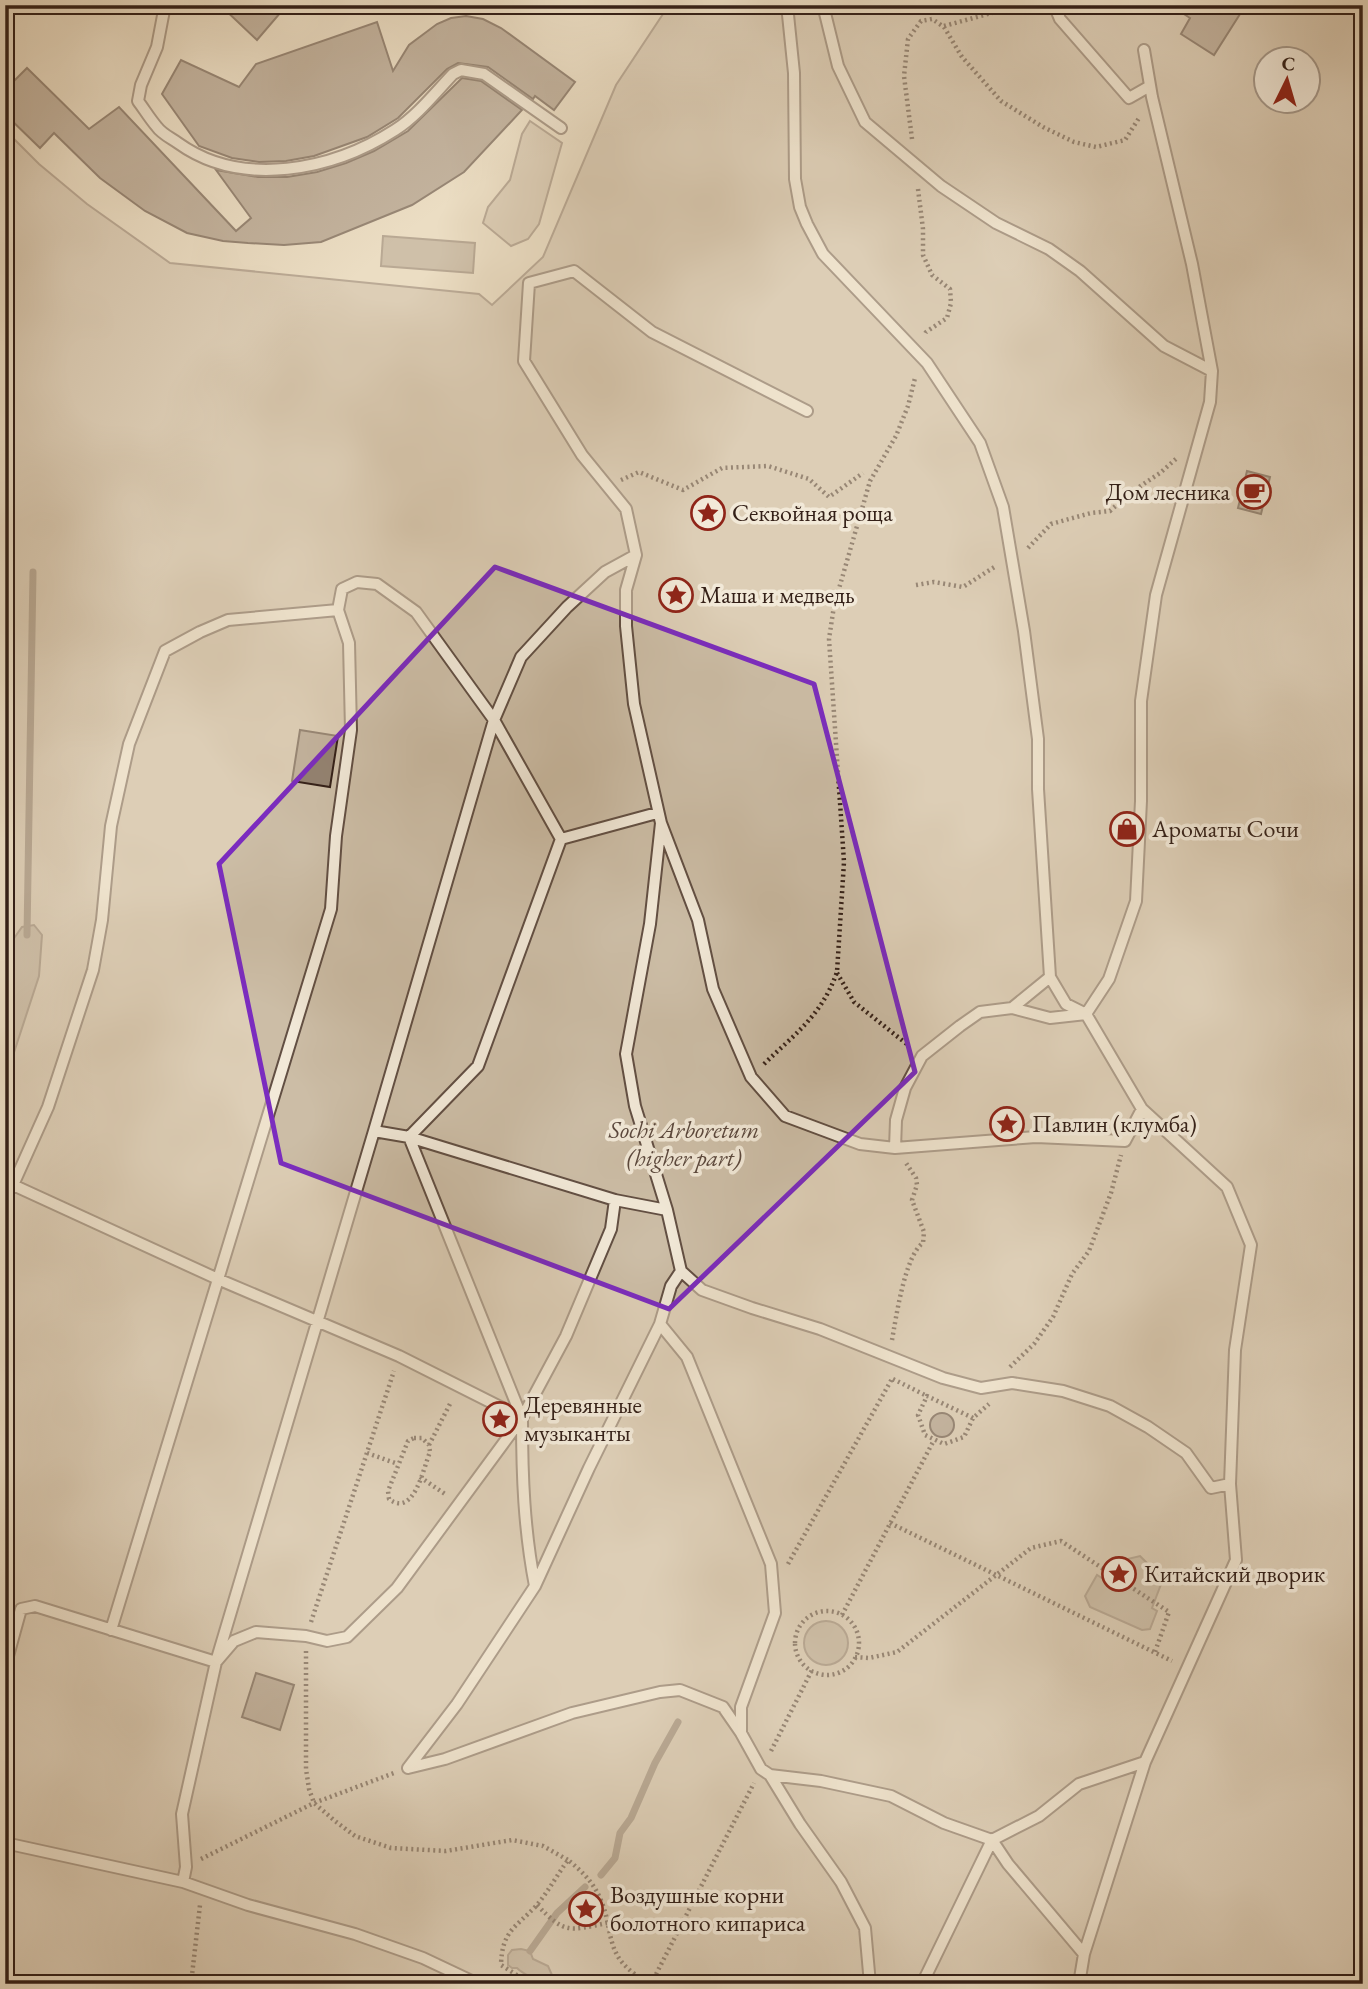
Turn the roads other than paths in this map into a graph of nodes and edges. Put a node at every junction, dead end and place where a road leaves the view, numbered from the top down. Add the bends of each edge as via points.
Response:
1 (165, 5) edge
2 (788, 5) edge
3 (823, 5) edge
4 (1055, 5) edge
5 (1143, 50) dead end
6 (1151, 91) junction
7 (561, 128) dead end
8 (1212, 371) junction
9 (807, 411) dead end
10 (636, 555) junction
11 (338, 610) junction
12 (494, 720) junction
13 (659, 818) junction
14 (561, 839) junction
15 (1051, 977) junction
16 (1012, 1008) junction
17 (1086, 1014) junction
18 (1142, 1109) junction
19 (374, 1130) junction
20 (409, 1137) junction
21 (895, 1148) junction
22 (13, 1185) junction
23 (5, 1196) edge
24 (615, 1200) junction
25 (667, 1210) junction
26 (681, 1271) junction
27 (220, 1280) junction
28 (317, 1320) junction
29 (660, 1324) junction
30 (522, 1418) junction
31 (1230, 1484) junction
32 (535, 1586) junction
33 (111, 1630) junction
34 (216, 1662) junction
35 (5, 1667) edge
36 (741, 1733) junction
37 (1145, 1762) junction
38 (766, 1772) junction
39 (992, 1840) junction
40 (5, 1843) edge
41 (183, 1882) junction
42 (1084, 1954) junction
43 (478, 1984) edge
44 (870, 1984) edge
45 (922, 1984) edge
46 (1079, 1984) edge

1 - 7 lane via 157,47 138,101 158,129 190,152 229,166 273,170 316,165 363,148 398,128 461,70 484,74
2 - 15 lane via 800,207 823,254 928,363 980,443 1003,507 1038,739
3 - 8 lane via 838,66 865,122 942,186 996,223 1049,249 1164,345
4 - 6 lane via 1060,19 1129,98
5 - 6 lane
6 - 8 lane
8 - 17 lane via 1210,402 1156,595 1150,635 1141,701 1136,901 1109,979
9 - 10 lane via 652,332 574,271 528,283 524,361 582,455 626,509
10 - 12 lane via 605,572 521,656
10 - 13 lane via 626,590 626,626 634,704
11 - 12 lane via 342,589 357,582 377,584 387,591 416,612
11 - 22 lane via 228,620 165,651 129,744 111,826 93,970 48,1107
11 - 27 lane via 349,643 352,730 336,836 331,909
12 - 14 lane
12 - 19 lane
13 - 14 lane
13 - 21 lane via 698,920 713,989 751,1077 785,1116 860,1144
13 - 25 lane via 650,923 626,1054 635,1106
14 - 20 lane via 478,1066
15 - 16 lane
15 - 17 lane via 1066,1003
16 - 17 lane via 1051,1018
16 - 21 lane via 980,1012 922,1056 905,1088
17 - 18 lane
18 - 21 lane via 1125,1141 1036,1137
18 - 31 lane via 1227,1187 1251,1245 1235,1350
19 - 20 lane
19 - 28 lane
20 - 24 lane
20 - 30 lane
22 - 23 lane
22 - 27 lane
24 - 25 lane
24 - 30 lane via 611,1228 566,1336
25 - 26 lane
26 - 29 lane via 671,1286
26 - 31 lane via 702,1290 820,1329 943,1378 981,1388 1013,1383 1063,1391 1110,1406 1186,1453 1211,1488
27 - 28 lane
27 - 33 lane
28 - 30 lane
28 - 34 lane
29 - 32 lane
29 - 36 lane via 687,1357 771,1564 775,1612 741,1707
30 - 32 lane via 526,1538
30 - 34 lane via 397,1588 347,1637 327,1641 256,1632 234,1641
31 - 37 lane via 1236,1560
32 - 36 lane via 457,1704 408,1768 572,1713 660,1692 680,1690 723,1707
33 - 34 lane
33 - 35 lane via 34,1606 21,1609
34 - 41 lane via 182,1814
36 - 38 lane
37 - 39 lane via 1079,1784 1039,1816
37 - 42 lane
38 - 39 lane via 891,1796 944,1823
38 - 44 lane via 841,1882 865,1928
39 - 42 lane
39 - 45 lane
40 - 41 lane
41 - 43 lane via 355,1934
42 - 46 lane

